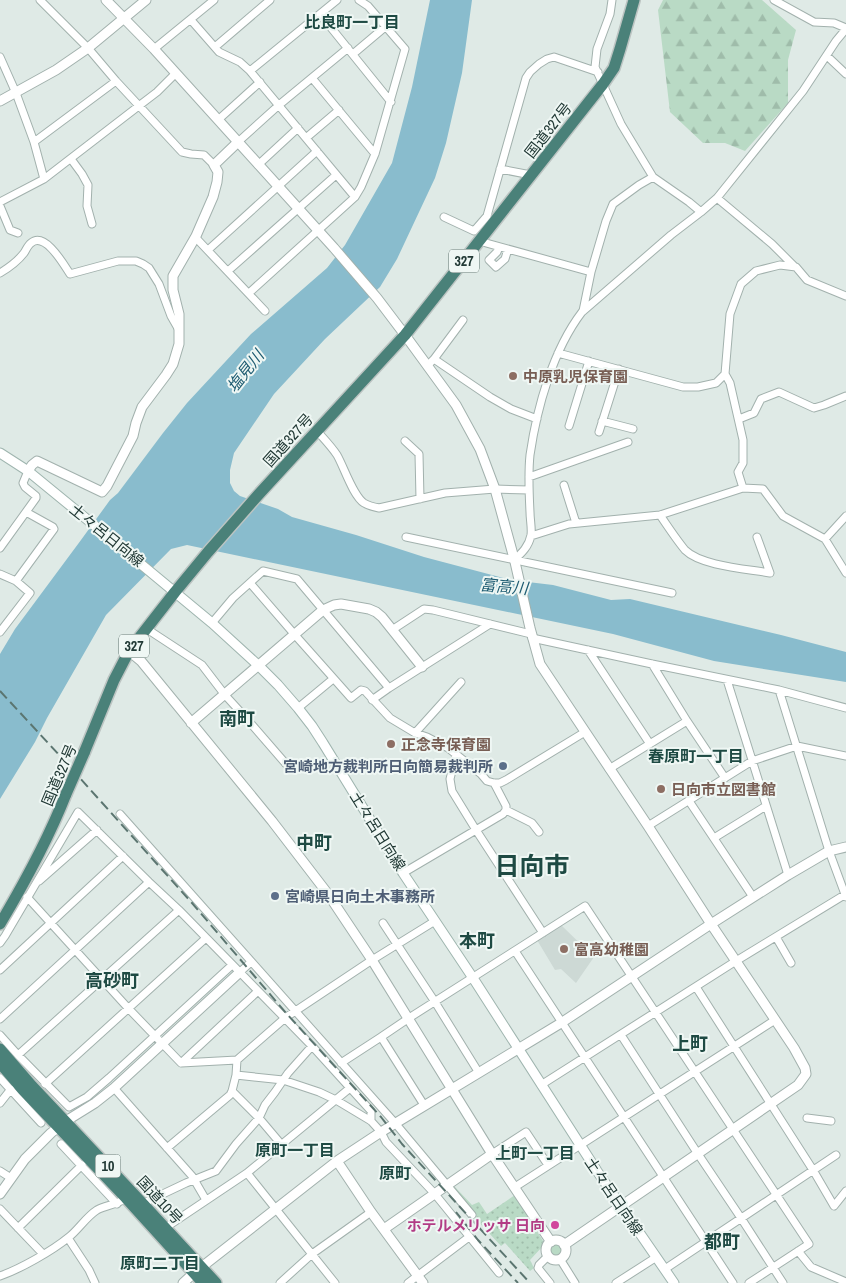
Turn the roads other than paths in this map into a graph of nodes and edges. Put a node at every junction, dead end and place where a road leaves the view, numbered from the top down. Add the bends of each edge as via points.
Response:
1 (40, 0) edge
2 (106, 0) edge
3 (146, 0) edge
4 (214, 0) edge
5 (270, 0) edge
6 (337, 0) edge
7 (359, 0) edge
8 (612, 0) edge
9 (634, 0) edge
10 (774, 0) edge
11 (320, 14) junction
12 (124, 18) junction
13 (191, 20) junction
14 (385, 27) junction
15 (846, 28) edge
16 (215, 46) junction
17 (88, 48) junction
18 (154, 49) junction
19 (350, 51) junction
20 (827, 56) junction
21 (0, 57) edge
22 (250, 71) junction
23 (598, 72) junction
24 (176, 73) junction
25 (846, 74) edge
26 (312, 78) junction
27 (116, 81) junction
28 (260, 82) junction
29 (603, 84) junction
30 (16, 92) junction
31 (0, 101) edge
32 (391, 102) junction
33 (279, 105) junction
34 (140, 106) junction
35 (339, 110) junction
36 (218, 120) junction
37 (298, 128) junction
38 (306, 138) junction
39 (34, 142) junction
40 (238, 142) junction
41 (317, 151) junction
42 (375, 154) junction
43 (71, 159) junction
44 (214, 165) junction
45 (258, 165) junction
46 (500, 169) junction
47 (336, 174) junction
48 (531, 176) junction
49 (653, 177) junction
50 (44, 180) junction
51 (278, 186) junction
52 (355, 197) junction
53 (717, 198) junction
54 (0, 202) edge
55 (0, 206) edge
56 (298, 209) junction
57 (701, 212) junction
58 (444, 217) dead end
59 (92, 224) dead end
60 (318, 231) junction
61 (18, 233) dead end
62 (194, 238) junction
63 (480, 242) junction
64 (498, 247) junction
65 (508, 249) junction
66 (208, 250) junction
67 (796, 267) junction
68 (228, 271) junction
69 (591, 272) junction
70 (0, 273) edge
71 (249, 294) junction
72 (846, 296) edge
73 (265, 311) dead end
74 (582, 312) junction
75 (464, 320) dead end
76 (179, 330) junction
77 (405, 335) junction
78 (558, 353) junction
79 (431, 362) junction
80 (589, 362) junction
81 (619, 369) junction
82 (724, 374) junction
83 (846, 394) edge
84 (537, 419) junction
85 (739, 419) junction
86 (602, 421) junction
87 (569, 426) dead end
88 (633, 429) dead end
89 (317, 431) junction
90 (599, 432) dead end
91 (404, 441) dead end
92 (628, 442) dead end
93 (0, 453) edge
94 (28, 471) junction
95 (529, 478) junction
96 (564, 485) dead end
97 (743, 488) junction
98 (495, 489) junction
99 (529, 490) junction
100 (420, 499) junction
101 (26, 512) junction
102 (660, 515) junction
103 (846, 516) edge
104 (576, 523) junction
105 (531, 536) junction
106 (406, 537) dead end
107 (757, 537) dead end
108 (825, 539) junction
109 (0, 548) edge
110 (846, 558) edge
111 (838, 560) junction
112 (515, 561) junction
113 (0, 574) edge
114 (846, 574) edge
115 (16, 581) junction
116 (250, 583) junction
117 (172, 589) junction
118 (672, 593) dead end
119 (323, 610) junction
120 (212, 623) junction
121 (490, 624) junction
122 (2, 626) edge
123 (148, 628) junction
124 (392, 630) junction
125 (531, 633) junction
126 (295, 635) junction
127 (588, 650) junction
128 (129, 651) junction
129 (652, 664) junction
130 (259, 666) junction
131 (422, 667) junction
132 (333, 679) junction
133 (727, 680) junction
134 (461, 682) dead end
135 (389, 688) junction
136 (779, 690) junction
137 (225, 695) junction
138 (372, 700) junction
139 (298, 708) junction
140 (846, 708) edge
141 (687, 721) junction
142 (192, 723) junction
143 (416, 732) junction
144 (585, 732) junction
145 (650, 744) junction
146 (797, 746) junction
147 (456, 755) junction
148 (846, 756) edge
149 (752, 762) junction
150 (286, 764) dead end
151 (610, 769) junction
152 (726, 778) junction
153 (494, 783) junction
154 (689, 800) junction
155 (766, 806) junction
156 (506, 810) junction
157 (120, 814) dead end
158 (648, 826) junction
159 (96, 830) junction
160 (476, 830) junction
161 (539, 832) dead end
162 (714, 838) junction
163 (846, 847) edge
164 (829, 851) junction
165 (123, 856) junction
166 (404, 873) junction
167 (788, 875) junction
168 (149, 882) junction
169 (34, 886) junction
170 (846, 895) edge
171 (27, 897) junction
172 (753, 897) junction
173 (179, 910) junction
174 (435, 921) junction
175 (51, 923) junction
176 (383, 923) dead end
177 (0, 924) edge
178 (711, 924) junction
179 (543, 933) junction
180 (776, 937) junction
181 (206, 938) junction
182 (0, 943) edge
183 (396, 945) junction
184 (76, 950) junction
185 (516, 951) junction
186 (372, 960) junction
187 (736, 961) junction
188 (251, 962) junction
189 (791, 963) dead end
190 (232, 965) junction
191 (0, 970) edge
192 (240, 972) junction
193 (632, 976) junction
194 (473, 978) junction
195 (102, 979) junction
196 (696, 987) junction
197 (258, 991) junction
198 (435, 1002) junction
199 (128, 1008) junction
200 (295, 1011) junction
201 (656, 1012) junction
202 (285, 1018) junction
203 (409, 1018) junction
204 (0, 1019) edge
205 (775, 1020) junction
206 (561, 1023) junction
207 (0, 1035) edge
208 (621, 1035) junction
209 (155, 1036) junction
210 (381, 1037) junction
211 (162, 1043) junction
212 (312, 1046) junction
213 (734, 1046) junction
214 (0, 1049) edge
215 (518, 1050) junction
216 (18, 1056) junction
217 (585, 1057) junction
218 (237, 1060) junction
219 (0, 1063) edge
220 (181, 1063) junction
221 (341, 1063) junction
222 (695, 1071) junction
223 (479, 1073) junction
224 (236, 1076) junction
225 (0, 1078) edge
226 (283, 1080) junction
227 (45, 1084) junction
228 (541, 1085) junction
229 (114, 1088) junction
230 (350, 1088) junction
231 (453, 1088) junction
232 (11, 1089) junction
233 (232, 1091) junction
234 (659, 1094) junction
235 (336, 1100) junction
236 (0, 1103) edge
237 (771, 1104) junction
238 (424, 1105) junction
239 (624, 1117) junction
240 (259, 1118) junction
241 (807, 1118) dead end
242 (371, 1121) junction
243 (831, 1122) dead end
244 (41, 1123) dead end
245 (395, 1123) junction
246 (62, 1124) junction
247 (734, 1130) junction
248 (381, 1132) junction
249 (61, 1144) dead end
250 (281, 1144) junction
251 (580, 1145) junction
252 (167, 1148) junction
253 (492, 1154) junction
254 (698, 1154) junction
255 (836, 1155) dead end
256 (337, 1161) junction
257 (82, 1166) junction
258 (548, 1166) junction
259 (813, 1170) junction
260 (0, 1171) edge
261 (247, 1173) junction
262 (664, 1177) junction
263 (11, 1178) junction
264 (194, 1180) junction
265 (447, 1185) junction
266 (515, 1187) junction
267 (846, 1191) edge
268 (0, 1194) edge
269 (434, 1194) junction
270 (776, 1195) junction
271 (206, 1200) junction
272 (122, 1201) junction
273 (144, 1205) junction
274 (621, 1206) junction
275 (0, 1209) edge
276 (275, 1209) junction
277 (371, 1212) junction
278 (472, 1215) dead end
279 (742, 1218) junction
280 (18, 1228) junction
281 (165, 1228) junction
282 (384, 1229) junction
283 (469, 1236) junction
284 (68, 1238) junction
285 (551, 1242) junction
286 (706, 1242) junction
287 (564, 1245) junction
288 (798, 1252) junction
289 (42, 1254) junction
290 (312, 1254) junction
291 (548, 1256) junction
292 (655, 1258) junction
293 (560, 1259) junction
294 (773, 1267) junction
295 (664, 1269) junction
296 (197, 1270) junction
297 (499, 1273) dead end
298 (0, 1276) edge
299 (420, 1279) edge
300 (846, 1282) edge
301 (95, 1283) edge
302 (183, 1283) edge
303 (203, 1283) edge
304 (216, 1283) edge
305 (280, 1283) edge
306 (335, 1283) edge
307 (408, 1283) edge
308 (550, 1283) edge
309 (575, 1283) edge
310 (616, 1283) edge
311 (674, 1283) edge
312 (733, 1283) edge
313 (749, 1283) edge
314 (783, 1283) edge

1 - 17 street
2 - 12 street
3 - 12 street
4 - 13 street
5 - 16 street
6 - 11 street
7 - 14 street
8 - 23 street via 597,49
9 - 29 highway, 国道327号 / 327 via 614,68
10 - 15 street via 814,22 834,23
11 - 19 street
11 - 22 street
12 - 17 street
12 - 18 street
13 - 16 street
13 - 18 street
14 - 19 street
14 - 32 street via 405,49
15 - 20 street
16 - 22 street
17 - 27 street
17 - 30 street
18 - 24 street
19 - 26 street
19 - 32 street
20 - 25 street
20 - 53 street via 803,92
21 - 30 street
22 - 28 street
23 - 29 street
23 - 46 street via 554,57 530,72
24 - 34 street
24 - 36 street
26 - 33 street
26 - 35 street
27 - 34 street
27 - 39 street
28 - 33 street
28 - 36 street
29 - 48 highway, 国道327号 / 327
29 - 49 street via 621,124
30 - 31 street
30 - 39 street
32 - 42 street
33 - 37 street
33 - 40 street
34 - 43 street
34 - 44 street via 182,152 204,155
35 - 38 street
35 - 42 street
36 - 40 street
37 - 38 street
37 - 45 street
38 - 41 street
39 - 50 street
40 - 44 street
40 - 45 street
41 - 47 street
41 - 51 street
42 - 52 street
43 - 50 street
43 - 59 street via 88,185 87,206
44 - 62 street via 218,172 213,197
45 - 51 street
46 - 48 street
46 - 58 street via 487,216 474,231
47 - 52 street
47 - 56 street
48 - 63 highway, 国道327号 / 327
49 - 57 street
49 - 69 street via 613,204
50 - 54 street
51 - 56 street
51 - 66 street
52 - 60 street
53 - 57 street
53 - 67 street
55 - 61 street via 10,230
56 - 60 street
56 - 68 street
57 - 74 street
60 - 71 street
60 - 77 street
62 - 66 street
62 - 76 street via 173,276
63 - 64 street
63 - 77 highway, 国道327号 / 327
64 - 65 street
64 - 65 street via 489,260 496,267 505,259
65 - 69 street
66 - 68 street
67 - 72 street via 807,280
67 - 82 street via 780,265 756,271 741,284 730,314
68 - 71 street
69 - 74 street
70 - 76 street via 15,264 37,240 50,246 70,274 118,261 136,261 153,274
71 - 73 street
74 - 78 street
75 - 79 street
76 - 94 street via 173,364 142,407 133,436 102,492 37,461
77 - 79 street
77 - 89 highway, 国道327号 / 327
78 - 80 street
78 - 84 street
79 - 84 street via 510,409
79 - 98 street via 480,448
80 - 81 street
80 - 87 street
81 - 82 street via 683,387 716,383
81 - 86 street
82 - 85 street via 730,384
83 - 85 street via 814,408 779,392 761,399 754,413
84 - 95 street
85 - 97 street via 744,440 743,463 738,472
86 - 88 street
86 - 90 street
89 - 100 street via 330,445 363,502 379,508
89 - 117 highway, 国道327号 / 327
91 - 100 street via 419,454
92 - 95 street
93 - 94 street, 土々呂日向線
94 - 101 street via 23,483 36,498
94 - 117 street, 土々呂日向線
95 - 99 street
96 - 104 street
97 - 102 street
97 - 108 street via 763,488 784,516
98 - 99 street
98 - 100 street via 445,493
98 - 112 street
99 - 105 street
101 - 109 street
101 - 115 street via 54,529
102 - 104 street
102 - 107 street via 686,551 703,560 770,573
103 - 108 street
104 - 105 street
105 - 112 street
106 - 112 street
108 - 111 street
110 - 111 street
111 - 114 street
112 - 118 street
112 - 125 street
113 - 115 street
115 - 122 street via 30,593
116 - 119 street via 263,571 297,579
116 - 120 street
116 - 126 street
117 - 120 street, 土々呂日向線
117 - 123 highway, 国道327号 / 327
119 - 124 street via 334,604 369,609 376,612
119 - 126 street
119 - 135 street
120 - 130 street, 土々呂日向線
121 - 124 street via 424,609
121 - 125 street
121 - 131 street
123 - 128 highway, 国道327号 / 327
123 - 137 street via 202,665
124 - 131 street
125 - 127 street
125 - 144 street via 540,664
126 - 130 street
126 - 132 street
127 - 129 street
127 - 145 street
128 - 142 street
128 - 177 highway, 国道327号 / 327, bridge via 54,824
129 - 133 street
129 - 141 street
130 - 137 street
130 - 139 street, 土々呂日向線
131 - 135 street
132 - 138 street via 351,698 361,690
132 - 139 street
133 - 136 street
133 - 149 street
134 - 143 street
135 - 138 street
136 - 140 street
136 - 146 street
137 - 142 street
137 - 150 street
138 - 143 street via 390,718
139 - 166 street, 土々呂日向線
141 - 145 street
141 - 152 street
142 - 186 street via 328,894
143 - 147 street
144 - 151 street
144 - 153 street via 506,780
145 - 151 street
146 - 148 street
146 - 149 street
146 - 164 street
147 - 153 street via 487,781
147 - 160 street via 450,785
149 - 152 street
149 - 155 street
151 - 158 street
152 - 154 street
153 - 156 street
154 - 158 street
154 - 162 street
155 - 162 street
155 - 167 street
156 - 160 street
156 - 161 street via 532,823
157 - 188 street
158 - 178 street
159 - 165 street
159 - 169 street
159 - 169 street via 78,812
160 - 166 street
160 - 179 street
162 - 172 street
163 - 164 street
164 - 167 street
164 - 170 street
165 - 168 street
165 - 175 street
166 - 174 street, 土々呂日向線
167 - 172 street
168 - 173 street
168 - 184 street
169 - 171 street
170 - 180 street
171 - 175 street
171 - 182 street
172 - 178 street
173 - 181 street
173 - 195 street
174 - 183 street
174 - 194 street, 土々呂日向線
175 - 184 street
175 - 191 street
176 - 183 street
178 - 187 street
178 - 193 street
179 - 185 street
179 - 193 street via 585,906
180 - 187 street
180 - 189 street
181 - 190 street
181 - 199 street
183 - 186 street
183 - 198 street
184 - 195 street
184 - 204 street
185 - 194 street
185 - 206 street
186 - 200 street
186 - 203 street
187 - 196 street
187 - 205 street
188 - 192 street
188 - 200 street
190 - 192 street
190 - 209 street
192 - 197 street
192 - 211 street
193 - 201 street
193 - 206 street
194 - 198 street
194 - 215 street, 土々呂日向線
195 - 199 street
195 - 216 street
196 - 201 street
196 - 213 street
197 - 202 street
197 - 220 street
198 - 203 street
198 - 223 street
199 - 209 street
199 - 227 street
200 - 202 street
200 - 221 street
201 - 208 street
201 - 222 street
202 - 212 street
202 - 218 street
203 - 210 street
203 - 231 street
205 - 213 street
205 - 237 street via 794,1048 806,1074 798,1085
206 - 215 street
206 - 217 street
207 - 216 street
208 - 217 street
208 - 234 street
209 - 211 street
209 - 227 street via 94,1091 69,1107
210 - 221 street
210 - 238 street
211 - 220 street
211 - 229 street
212 - 226 street
212 - 230 street
213 - 222 street
213 - 237 street
214 - 246 highway, 国道10号 / 10
215 - 223 street
215 - 228 street, 土々呂日向線
216 - 227 street
217 - 228 street
217 - 239 street
218 - 220 street
218 - 224 street
219 - 246 highway, 国道10号 / 10
221 - 245 street
222 - 234 street
222 - 247 street
223 - 231 street
224 - 226 street
224 - 233 street
225 - 232 street
226 - 235 street
226 - 240 street
228 - 251 street, 土々呂日向線
229 - 246 street
229 - 252 street
230 - 235 street
230 - 242 street via 371,1111
231 - 238 street
231 - 253 street
232 - 236 street
232 - 244 street
233 - 240 street
233 - 252 street
234 - 239 street
234 - 254 street
235 - 242 street
235 - 250 street
237 - 247 street
237 - 259 street
238 - 245 street
239 - 251 street
239 - 262 street
240 - 250 street
240 - 264 street via 216,1171
241 - 243 street
242 - 248 street
245 - 248 street
245 - 265 street
246 - 263 street via 25,1159
246 - 272 highway, 国道10号 / 10
246 - 273 highway, 国道10号 / 10
247 - 254 street
247 - 270 street
248 - 256 street
248 - 269 street via 386,1142
249 - 257 street
250 - 261 street
251 - 258 street
251 - 274 street, 土々呂日向線
252 - 264 street
253 - 258 street via 526,1132
253 - 265 street
253 - 266 street
254 - 262 street
254 - 279 street
255 - 259 street
256 - 276 street
256 - 277 street
257 - 272 street
257 - 280 street
258 - 266 street
259 - 267 street via 834,1206
259 - 270 street
260 - 263 street
261 - 271 street
261 - 276 street
262 - 274 street
262 - 286 street
263 - 268 street
264 - 271 street
264 - 273 street
265 - 269 street
265 - 278 street
266 - 285 street
269 - 282 street
269 - 283 street
270 - 279 street
270 - 288 street via 809,1244
271 - 281 street
272 - 284 street via 94,1212
272 - 296 highway, 国道10号 / 10
273 - 281 highway, 国道10号 / 10
274 - 287 street
274 - 292 street, 土々呂日向線
275 - 280 street
276 - 290 street
276 - 296 street
277 - 282 street
277 - 290 street
279 - 286 street
279 - 294 street
280 - 289 street
281 - 296 highway, 国道10号 / 10
282 - 299 street
283 - 297 street
283 - 299 street
284 - 289 street
284 - 301 street
285 - 287 street via 557,1240
285 - 291 street via 547,1247
286 - 295 street
286 - 312 street
287 - 293 street via 565,1253
288 - 294 street
288 - 300 street via 810,1267
289 - 298 street
290 - 305 street
290 - 306 street
291 - 293 street
291 - 308 street via 538,1268
292 - 295 street, 土々呂日向線
292 - 310 street
293 - 309 street
294 - 313 street
294 - 314 street
295 - 311 street, 土々呂日向線
296 - 302 street
296 - 303 highway, 国道10号 / 10
296 - 304 highway, 国道10号 / 10
299 - 307 street

